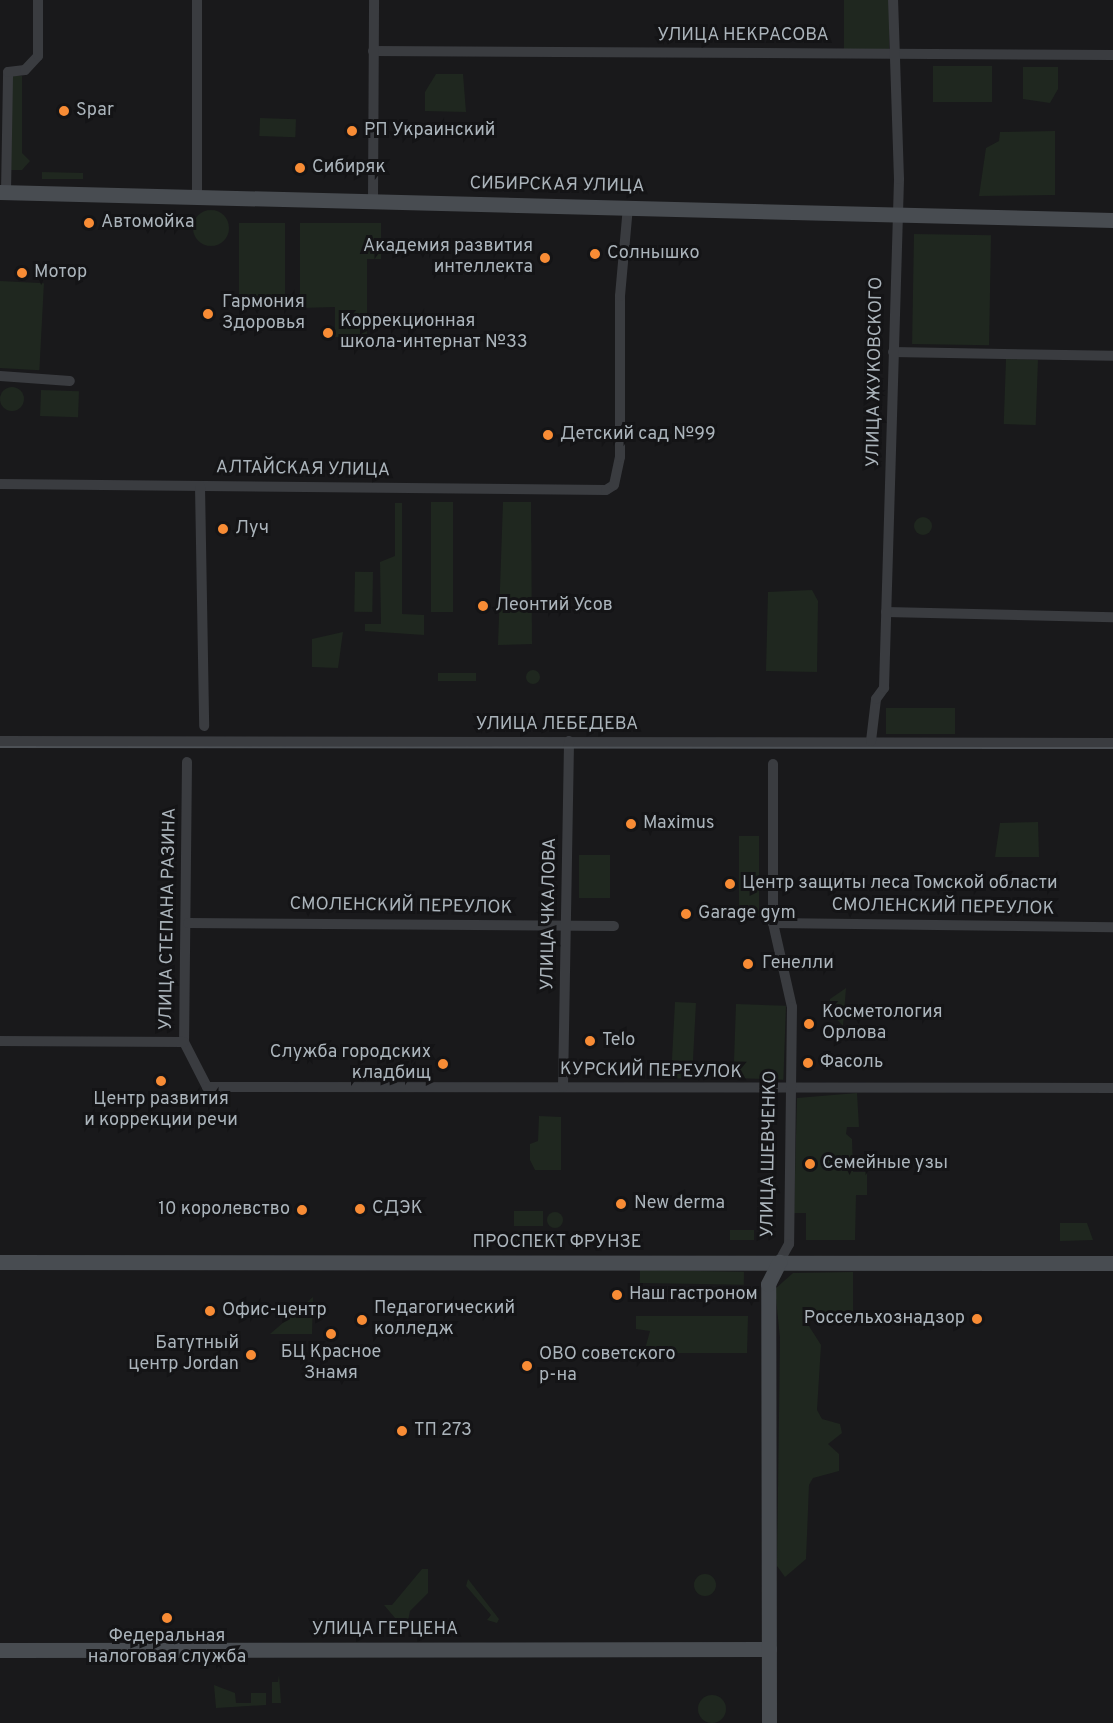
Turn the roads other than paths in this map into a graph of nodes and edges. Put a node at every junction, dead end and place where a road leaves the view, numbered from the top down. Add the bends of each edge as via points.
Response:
1 (38, 0) edge
2 (197, 0) edge
3 (374, 0) edge
4 (893, 0) edge
5 (373, 51) junction
6 (894, 54) junction
7 (1113, 55) edge
8 (3, 192) edge
9 (197, 197) junction
10 (373, 201) junction
11 (628, 207) junction
12 (897, 214) junction
13 (1113, 220) edge
14 (893, 352) junction
15 (1113, 356) edge
16 (0, 376) edge
17 (70, 381) dead end
18 (0, 484) edge
19 (200, 486) junction
20 (886, 612) junction
21 (1113, 617) edge
22 (204, 726) dead end
23 (0, 741) edge
24 (569, 741) junction
25 (871, 741) junction
26 (1113, 743) edge
27 (187, 762) dead end
28 (773, 764) dead end
29 (188, 922) junction
30 (773, 923) junction
31 (566, 925) junction
32 (614, 926) dead end
33 (1113, 927) edge
34 (0, 1041) edge
35 (184, 1042) junction
36 (563, 1087) junction
37 (1113, 1088) edge
38 (226, 1089) joint
39 (791, 1090) junction
40 (0, 1262) edge
41 (779, 1262) junction
42 (1113, 1263) edge
43 (770, 1649) junction
44 (0, 1650) edge
45 (769, 1723) edge

1 - 8 street via 38,56 25,70 8,72
2 - 9 street
3 - 5 street
4 - 6 street, УЛИЦА ЖУКОВСКОГО
5 - 6 street, УЛИЦА НЕКРАСОВА
5 - 10 street
6 - 7 street, УЛИЦА НЕКРАСОВА
6 - 12 street, УЛИЦА ЖУКОВСКОГО
8 - 9 main road, СИБИРСКАЯ УЛИЦА
9 - 10 main road, СИБИРСКАЯ УЛИЦА
10 - 11 main road, СИБИРСКАЯ УЛИЦА
11 - 12 main road, СИБИРСКАЯ УЛИЦА
11 - 19 street, АЛТАЙСКАЯ УЛИЦА via 620,296 620,457 614,485 606,490
12 - 13 main road, СИБИРСКАЯ УЛИЦА
12 - 14 street, УЛИЦА ЖУКОВСКОГО
14 - 15 street
14 - 20 street, УЛИЦА ЖУКОВСКОГО
16 - 17 street
18 - 19 street, АЛТАЙСКАЯ УЛИЦА
19 - 22 street
20 - 21 street
20 - 25 street, УЛИЦА ЖУКОВСКОГО via 884,688 876,699
23 - 24 street, УЛИЦА ЛЕБЕДЕВА
24 - 25 street, УЛИЦА ЛЕБЕДЕВА
24 - 31 street, УЛИЦА ЧКАЛОВА
25 - 26 street, УЛИЦА ЛЕБЕДЕВА
27 - 29 street, УЛИЦА СТЕПАНА РАЗИНА
28 - 30 street, УЛИЦА ШЕВЧЕНКО
29 - 31 street, СМОЛЕНСКИЙ ПЕРЕУЛОК
29 - 35 street, УЛИЦА СТЕПАНА РАЗИНА
30 - 33 street, СМОЛЕНСКИЙ ПЕРЕУЛОК
30 - 39 street, УЛИЦА ШЕВЧЕНКО via 792,1007
31 - 32 street, СМОЛЕНСКИЙ ПЕРЕУЛОК
31 - 36 street, УЛИЦА ЧКАЛОВА
34 - 35 street
35 - 38 street, УЛИЦА СТЕПАНА РАЗИНА via 207,1087
36 - 38 street, КУРСКИЙ ПЕРЕУЛОК via 322,1083
36 - 39 street, КУРСКИЙ ПЕРЕУЛОК
37 - 39 street, КУРСКИЙ ПЕРЕУЛОК
39 - 41 street, УЛИЦА ШЕВЧЕНКО via 789,1244
40 - 41 main road, ПРОСПЕКТ ФРУНЗЕ
41 - 42 main road, ПРОСПЕКТ ФРУНЗЕ
41 - 43 main road, УЛИЦА ШЕВЧЕНКО via 768,1284
43 - 44 main road, УЛИЦА ГЕРЦЕНА
43 - 45 main road, УЛИЦА ШЕВЧЕНКО

